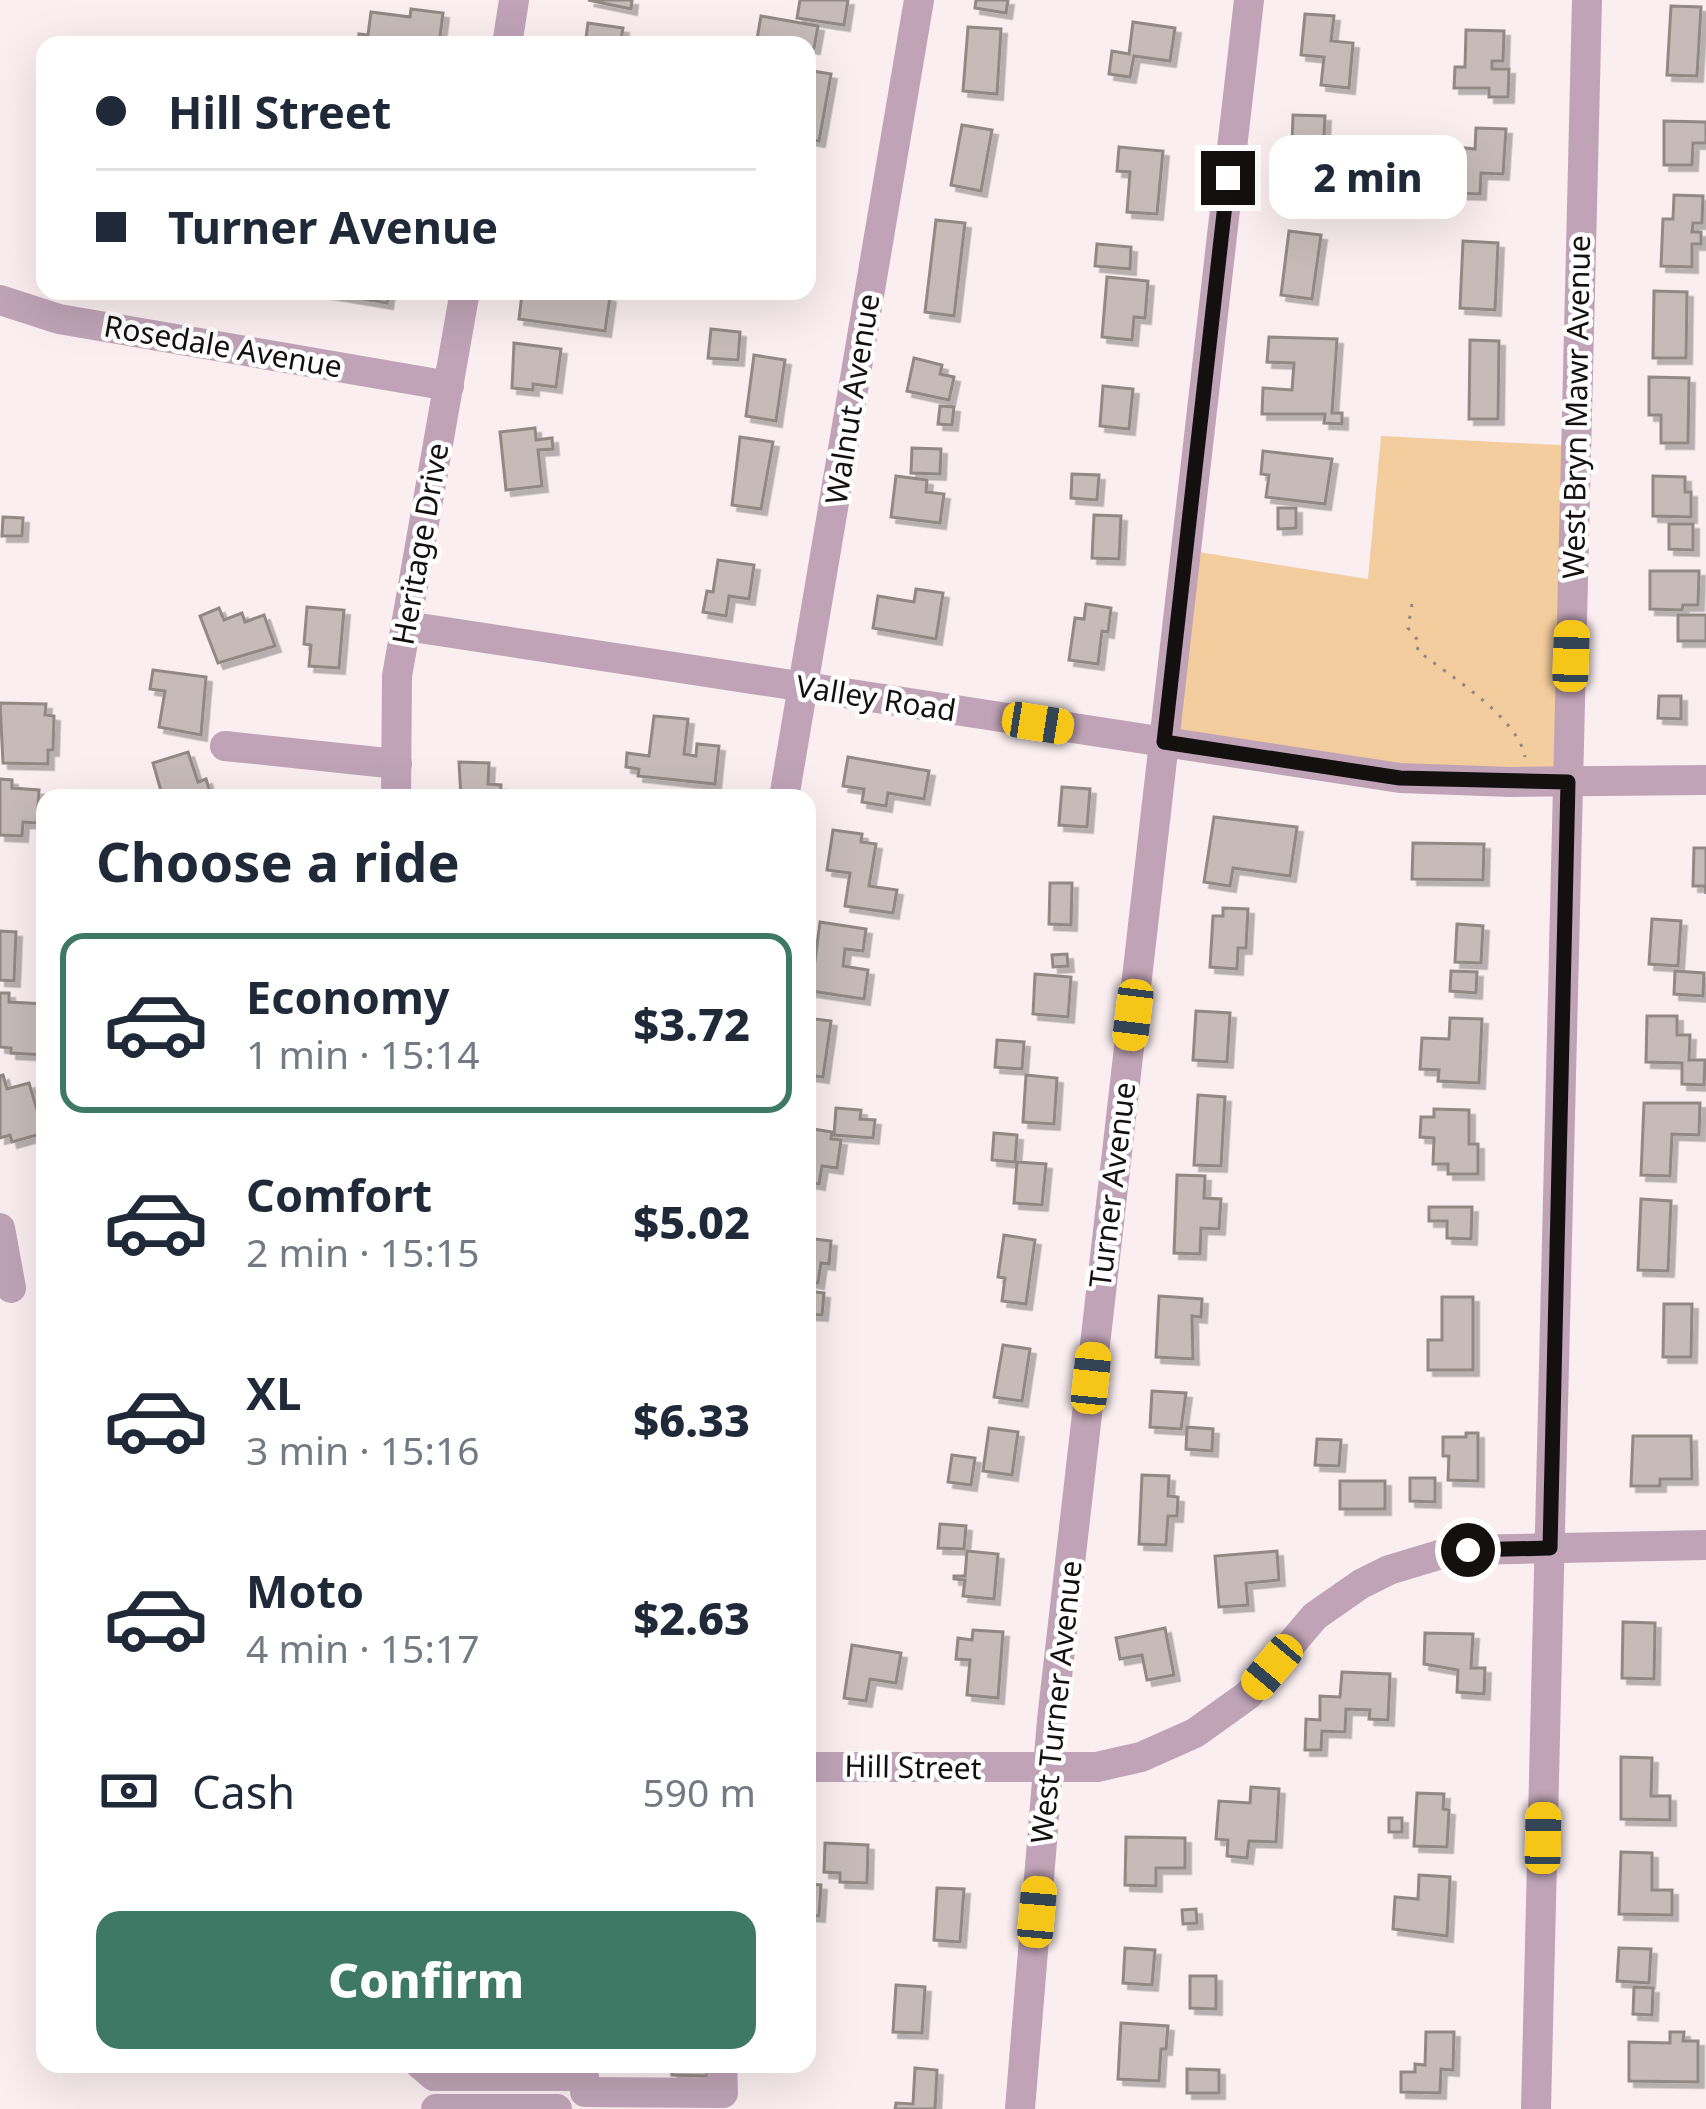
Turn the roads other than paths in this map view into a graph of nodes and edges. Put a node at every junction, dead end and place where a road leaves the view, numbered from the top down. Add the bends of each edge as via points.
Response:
1 (514, 0) edge
2 (919, 0) edge
3 (1249, 0) edge
4 (1587, 0) edge
5 (508, 36) edge
6 (0, 300) edge
7 (463, 300) edge
8 (449, 386) junction
9 (406, 626) junction
10 (804, 688) junction
11 (1164, 742) junction
12 (225, 746) dead end
13 (398, 764) junction
14 (1706, 780) edge
15 (1568, 782) junction
16 (397, 789) edge
17 (786, 789) edge
18 (0, 1228) edge
19 (11, 1288) dead end
20 (1076, 1511) joint
21 (1706, 1545) edge
22 (1550, 1548) junction
23 (816, 1767) edge
24 (1034, 1769) junction
25 (1044, 1829) joint
26 (430, 2073) edge
27 (722, 2073) edge
28 (585, 2085) edge
29 (436, 2109) edge
30 (556, 2109) edge
31 (1020, 2109) edge
32 (1536, 2109) edge

1 - 5 street
2 - 10 street, Walnut Avenue
3 - 11 street, Turner Avenue
4 - 15 street, West Bryn Mawr Avenue
6 - 8 street, Rosedale Avenue via 59,319
7 - 8 street, Heritage Drive
8 - 9 street, Heritage Drive
9 - 10 street, Valley Road
9 - 13 street, Heritage Drive via 397,676
10 - 11 street, Valley Road
10 - 17 street, Walnut Avenue
11 - 15 street, Valley Road via 1400,778
11 - 20 street, Turner Avenue
12 - 13 street
13 - 16 street, Heritage Drive
14 - 15 street, Valley Road
15 - 22 street, West Bryn Mawr Avenue
18 - 19 street
20 - 24 street, West Turner Avenue
21 - 22 street, Hill Street
22 - 24 street, Hill Street via 1455,1552 1388,1570 1315,1616 1248,1695 1195,1732 1116,1765
22 - 32 street, West Bryn Mawr Avenue
23 - 24 street, Hill Street
24 - 25 street, Hill Street
25 - 31 street, West Turner Avenue
26 - 28 street
27 - 28 street via 722,2093
29 - 30 street

